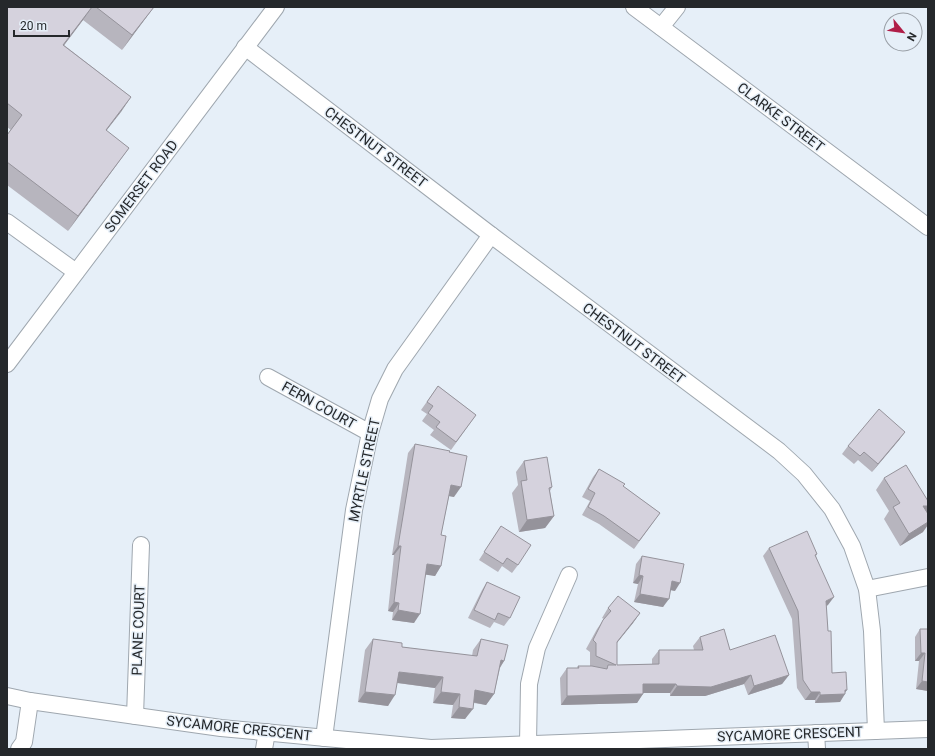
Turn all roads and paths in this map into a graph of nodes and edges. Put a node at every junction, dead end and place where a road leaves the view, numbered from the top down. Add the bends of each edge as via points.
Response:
1 (276, 7) edge
2 (634, 7) edge
3 (677, 7) edge
4 (661, 27) junction
5 (245, 47) junction
6 (7, 222) edge
7 (928, 227) edge
8 (492, 235) junction
9 (76, 272) junction
10 (7, 364) edge
11 (268, 377) dead end
12 (370, 433) junction
13 (141, 544) dead end
14 (569, 574) dead end
15 (928, 577) edge
16 (867, 589) junction
17 (7, 696) edge
18 (30, 701) junction
19 (135, 716) junction
20 (928, 729) edge
21 (876, 731) junction
22 (267, 732) junction
23 (816, 733) junction
24 (324, 738) junction
25 (528, 744) junction
26 (586, 746) edge
27 (19, 749) edge
28 (264, 749) edge
29 (817, 749) edge

1 - 5 street, SOMERSET ROAD
2 - 4 street, CLARKE STREET
3 - 4 street
4 - 7 street, CLARKE STREET
5 - 8 street, CHESTNUT STREET
5 - 9 street, SOMERSET ROAD
6 - 9 street
8 - 12 street, MYRTLE STREET via 395,369 380,399
8 - 16 street, CHESTNUT STREET via 779,451 804,474 836,516 852,546
9 - 10 street, SOMERSET ROAD
11 - 12 street, FERN COURT
12 - 24 street, MYRTLE STREET via 354,510
13 - 19 street, PLANE COURT
14 - 25 street via 537,648 529,684
15 - 16 street
16 - 21 street, CHESTNUT STREET via 872,631
17 - 18 street, SYCAMORE CRESCENT
18 - 19 street, SYCAMORE CRESCENT
18 - 27 street via 24,742
19 - 22 street, SYCAMORE CRESCENT
20 - 21 street, SYCAMORE CRESCENT
21 - 23 street, SYCAMORE CRESCENT
22 - 24 street, SYCAMORE CRESCENT
22 - 28 street
23 - 26 street, SYCAMORE CRESCENT
23 - 29 street
24 - 25 street, SYCAMORE CRESCENT via 431,748
25 - 26 street, SYCAMORE CRESCENT

